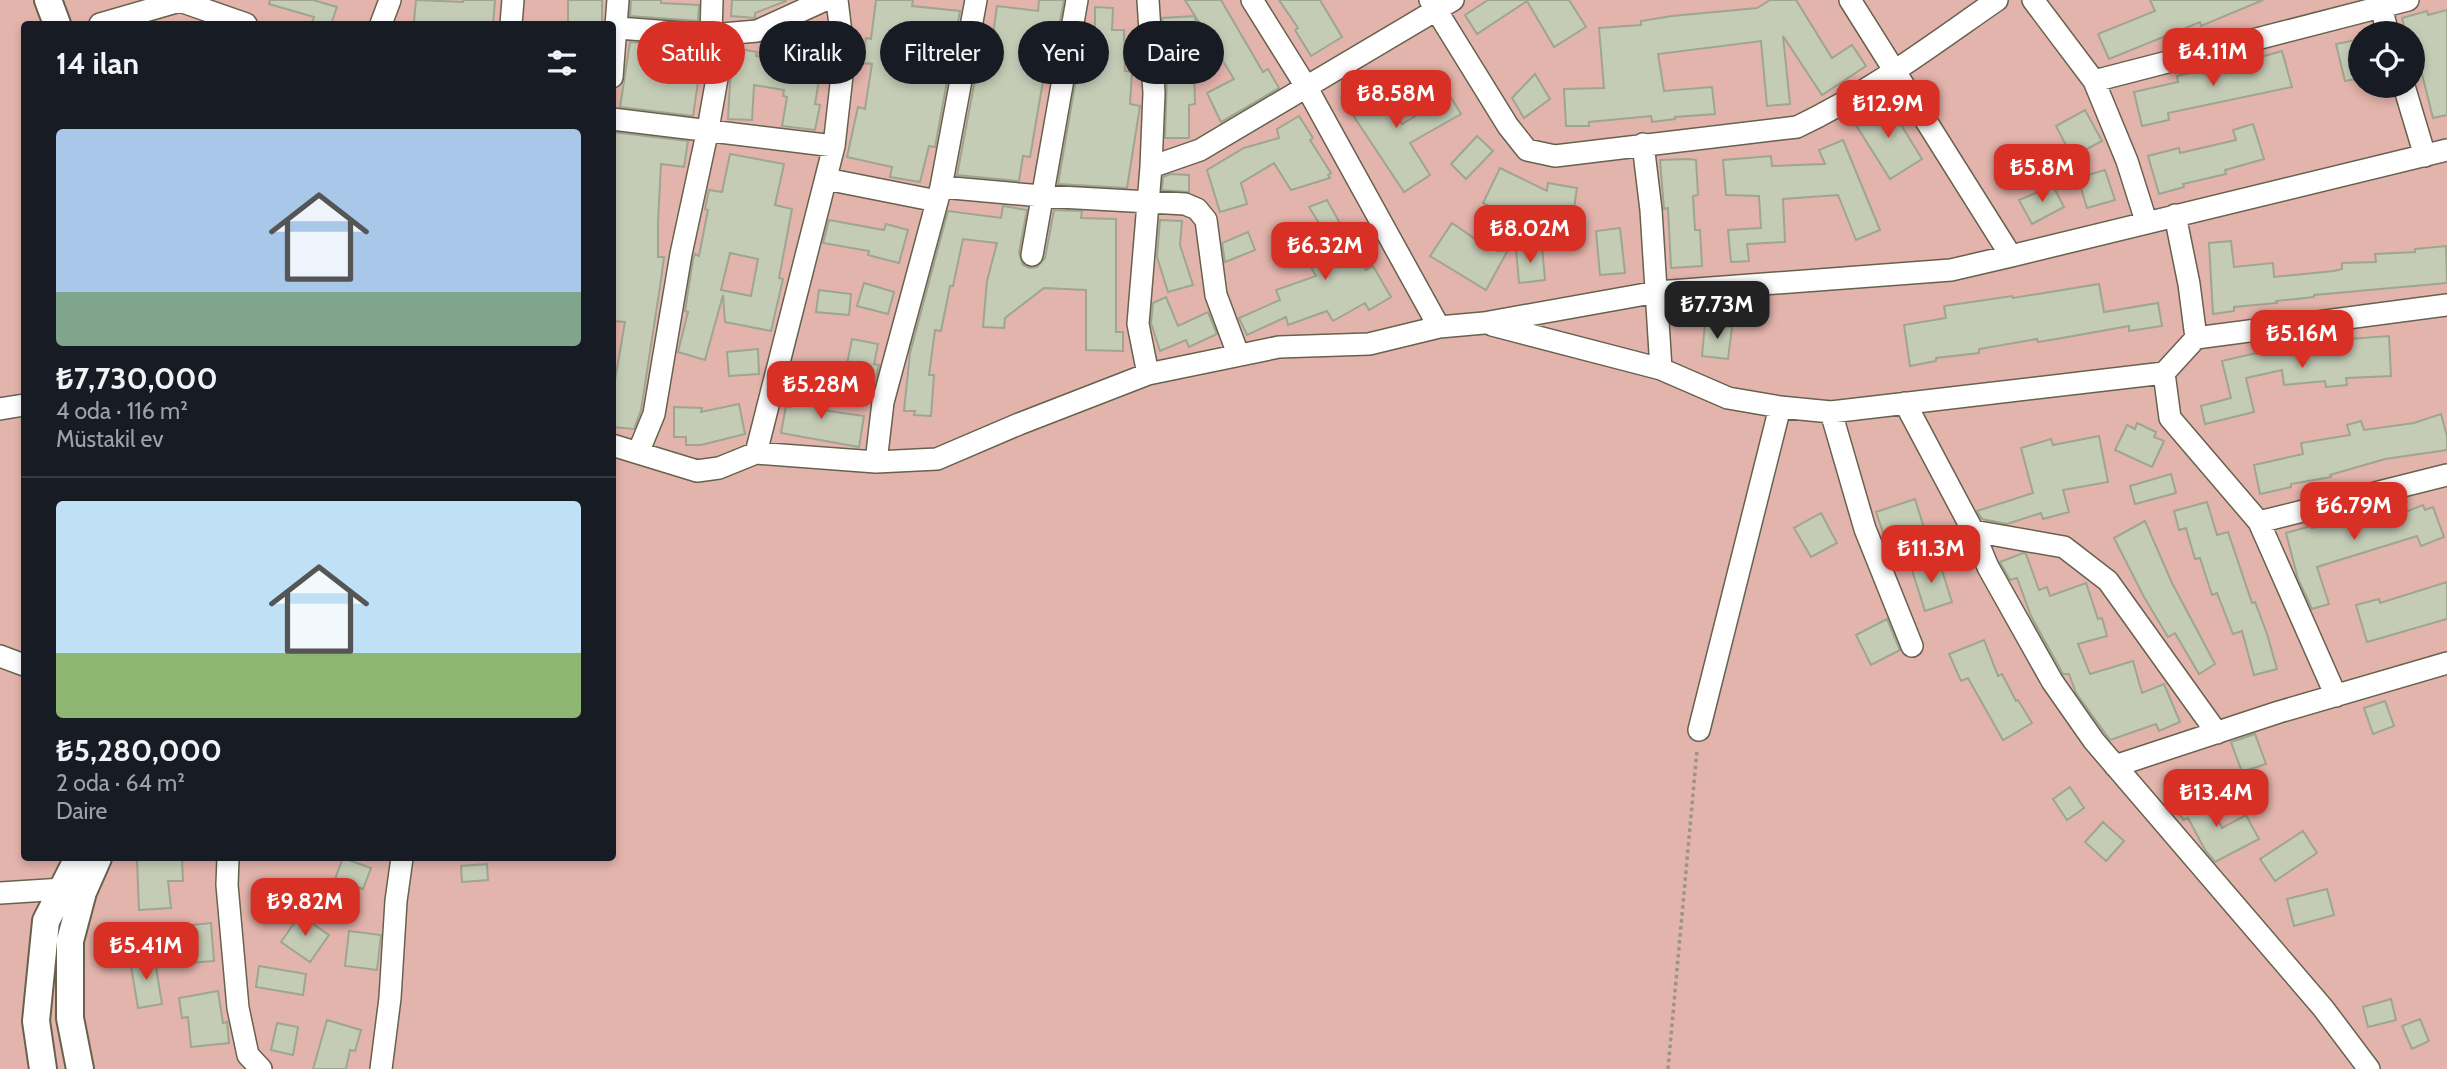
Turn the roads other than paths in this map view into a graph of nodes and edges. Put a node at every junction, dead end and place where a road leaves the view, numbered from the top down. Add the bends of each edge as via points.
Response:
1 (48, 0) edge
2 (390, 0) edge
3 (513, 0) edge
4 (618, 0) edge
5 (712, 0) edge
6 (825, 0) edge
7 (837, 0) edge
8 (976, 0) edge
9 (1077, 0) edge
10 (1148, 0) edge
11 (1252, 0) edge
12 (1850, 0) edge
13 (1997, 0) edge
14 (2033, 0) edge
15 (2408, 0) edge
16 (181, 1) edge
17 (1440, 4) edge
18 (2380, 4) edge
19 (56, 21) edge
20 (111, 21) edge
21 (238, 21) edge
22 (383, 21) edge
23 (511, 21) edge
24 (711, 21) edge
25 (2385, 21) edge
26 (618, 29) junction
27 (637, 30) edge
28 (745, 32) edge
29 (616, 45) edge
30 (1894, 72) junction
31 (2094, 81) junction
32 (716, 84) edge
33 (1307, 88) junction
34 (2408, 98) edge
35 (616, 119) edge
36 (708, 130) junction
37 (1643, 144) junction
38 (834, 146) junction
39 (2447, 150) edge
40 (2425, 156) junction
41 (1151, 167) junction
42 (826, 179) junction
43 (939, 194) junction
44 (1042, 196) junction
45 (1146, 204) junction
46 (2175, 215) junction
47 (2146, 221) junction
48 (1032, 255) dead end
49 (2011, 256) junction
50 (1657, 292) junction
51 (2447, 305) edge
52 (1484, 323) junction
53 (1439, 327) junction
54 (2196, 338) junction
55 (1238, 355) junction
56 (1661, 369) junction
57 (2164, 373) junction
58 (1148, 374) junction
59 (1905, 403) junction
60 (21, 406) edge
61 (1780, 407) junction
62 (0, 409) edge
63 (1831, 412) junction
64 (616, 446) edge
65 (638, 453) junction
66 (756, 453) junction
67 (876, 462) junction
68 (2447, 475) edge
69 (2259, 522) junction
70 (1973, 531) junction
71 (1912, 646) dead end
72 (0, 656) edge
73 (2447, 663) edge
74 (21, 664) edge
75 (2336, 696) junction
76 (1699, 730) road end
77 (2217, 733) junction
78 (2115, 766) junction
79 (77, 861) edge
80 (97, 861) edge
81 (228, 861) edge
82 (402, 861) edge
83 (63, 889) junction
84 (0, 893) edge
85 (43, 1069) edge
86 (80, 1069) edge
87 (261, 1069) edge
88 (381, 1069) edge
89 (2369, 1069) edge

1 - 19 main road
2 - 22 street
3 - 23 street
4 - 26 street
5 - 24 street
6 - 28 street
7 - 38 street via 844,58
8 - 43 street
9 - 44 street
10 - 41 street via 1154,93
11 - 33 street
12 - 30 street
13 - 30 street
14 - 31 street
15 - 18 street
16 - 20 street
16 - 21 street
17 - 33 street
17 - 37 street via 1508,126 1527,150 1555,156
18 - 25 street
18 - 31 street
26 - 27 street
26 - 29 street
30 - 37 street via 1797,127
30 - 49 street
31 - 47 street
32 - 36 street
33 - 41 street via 1200,150
33 - 53 street
34 - 40 street
35 - 36 street
36 - 38 street
36 - 65 street via 654,414
37 - 50 street
38 - 42 street
39 - 40 street
40 - 46 street
41 - 45 street
42 - 43 street
42 - 66 street
43 - 44 street
43 - 67 street via 883,402
44 - 45 street
44 - 48 street
45 - 55 street via 1185,204 1206,220 1216,295
45 - 58 street via 1138,324
46 - 47 street
46 - 54 street
47 - 49 street
49 - 50 street via 1951,270
50 - 52 street
50 - 56 street
51 - 54 street
52 - 53 street
52 - 56 street
53 - 55 street via 1369,344 1279,347
54 - 57 street
55 - 58 street
56 - 61 street via 1728,398
57 - 59 street
57 - 69 street via 2170,418
58 - 67 street via 936,459
59 - 63 street
59 - 70 street
60 - 62 street
61 - 63 street
61 - 76 street
63 - 71 street via 1865,529
64 - 65 street
65 - 66 street via 697,471 719,468
66 - 67 street
68 - 69 street
69 - 75 street
70 - 77 street via 2064,547 2108,581
70 - 78 street via 1988,567 2052,681
72 - 74 street
73 - 75 street
75 - 77 street
77 - 78 street
78 - 89 street via 2323,1008
79 - 83 main road
80 - 86 main road via 70,941 70,1018
81 - 87 street via 238,1008 248,1055
82 - 88 street
83 - 84 street
83 - 85 main road via 46,922 36,1021

